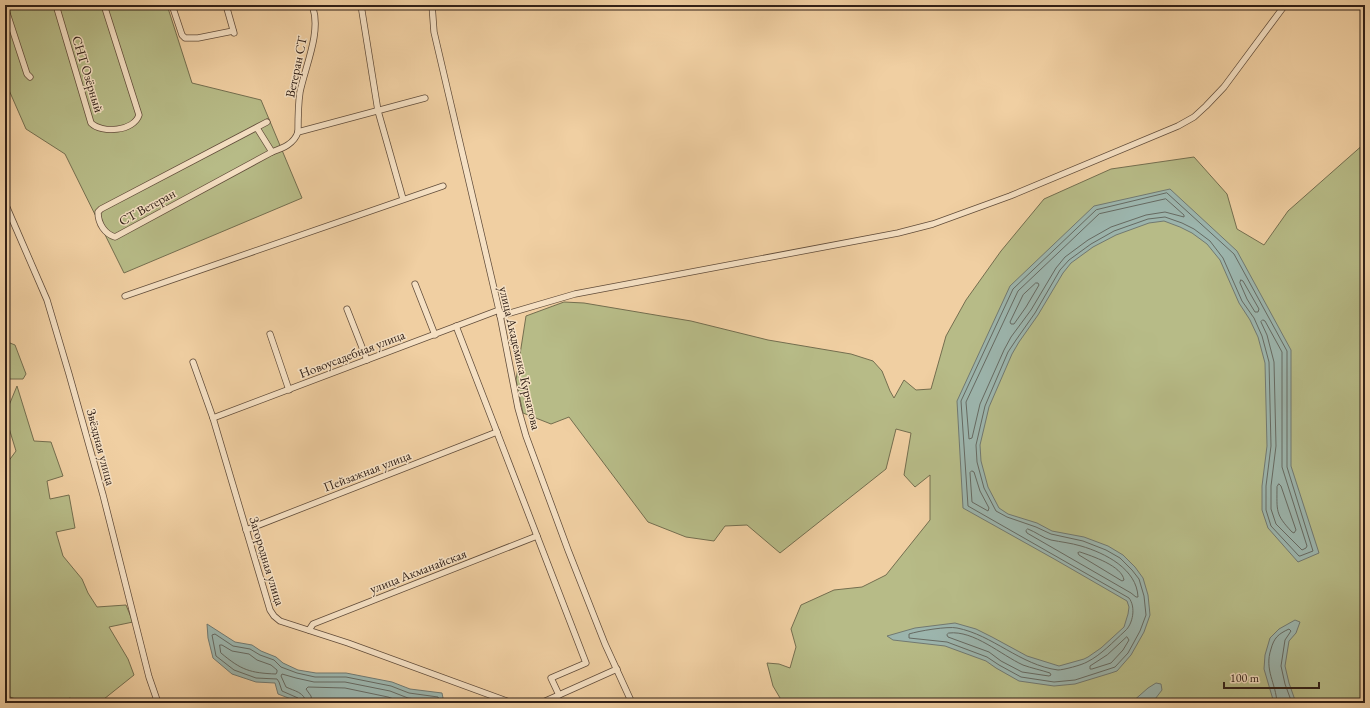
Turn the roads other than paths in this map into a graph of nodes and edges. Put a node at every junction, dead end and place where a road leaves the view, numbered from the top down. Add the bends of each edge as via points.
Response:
1 (56, 5) edge
2 (104, 5) edge
3 (172, 5) edge
4 (226, 5) edge
5 (361, 5) edge
6 (432, 5) edge
7 (1285, 5) edge
8 (314, 6) edge
9 (5, 7) edge
10 (30, 77) dead end
11 (425, 98) dead end
12 (378, 111) junction
13 (268, 122) dead end
14 (257, 128) junction
15 (298, 132) junction
16 (272, 152) junction
17 (443, 186) dead end
18 (403, 199) junction
19 (5, 203) edge
20 (415, 284) dead end
21 (125, 296) dead end
22 (347, 309) dead end
23 (499, 313) junction
24 (456, 326) junction
25 (270, 334) dead end
26 (435, 335) junction
27 (367, 360) junction
28 (193, 362) dead end
29 (289, 390) junction
30 (213, 418) junction
31 (497, 432) junction
32 (246, 530) junction
33 (537, 536) junction
34 (309, 630) junction
35 (616, 669) junction
36 (558, 695) junction
37 (550, 701) edge
38 (158, 703) edge
39 (512, 703) edge
40 (541, 703) edge
41 (632, 703) edge

1 - 2 street, СНТ Озёрный via 91,123 95,127 112,130 133,123 139,114
3 - 4 street via 184,38 233,32
5 - 12 street
6 - 23 street, улица Академика Курчатова via 434,32
7 - 23 street, Новоусадебная улица via 1224,87 1194,117 1010,196 898,233 575,294
8 - 15 street, Ветеран СТ via 315,31 300,92
9 - 10 street
11 - 12 street
12 - 15 street
12 - 18 street
13 - 14 street, СТ Ветеран
14 - 16 street
14 - 16 street, СТ Ветеран via 101,209 98,217 104,231 115,237
15 - 16 street, СТ Ветеран via 293,142
17 - 18 street
18 - 21 street
19 - 38 street, Звёздная улица via 47,300
20 - 26 street
22 - 27 street
23 - 24 street, Новоусадебная улица
23 - 35 street, улица Академика Курчатова via 526,436
24 - 26 street, Новоусадебная улица
24 - 31 street
25 - 29 street
26 - 27 street, Новоусадебная улица
27 - 29 street, Новоусадебная улица
28 - 30 street, Загородная улица
29 - 30 street, Новоусадебная улица
30 - 32 street, Загородная улица
31 - 32 street, Пейзажная улица
31 - 33 street
32 - 34 street, Загородная улица via 270,610 280,621
33 - 34 street, улица Акманайская via 313,624
33 - 36 street via 586,663 551,678
34 - 39 street, Загородная улица
35 - 36 street
35 - 41 street, улица Академика Курчатова
36 - 37 street
37 - 40 street

